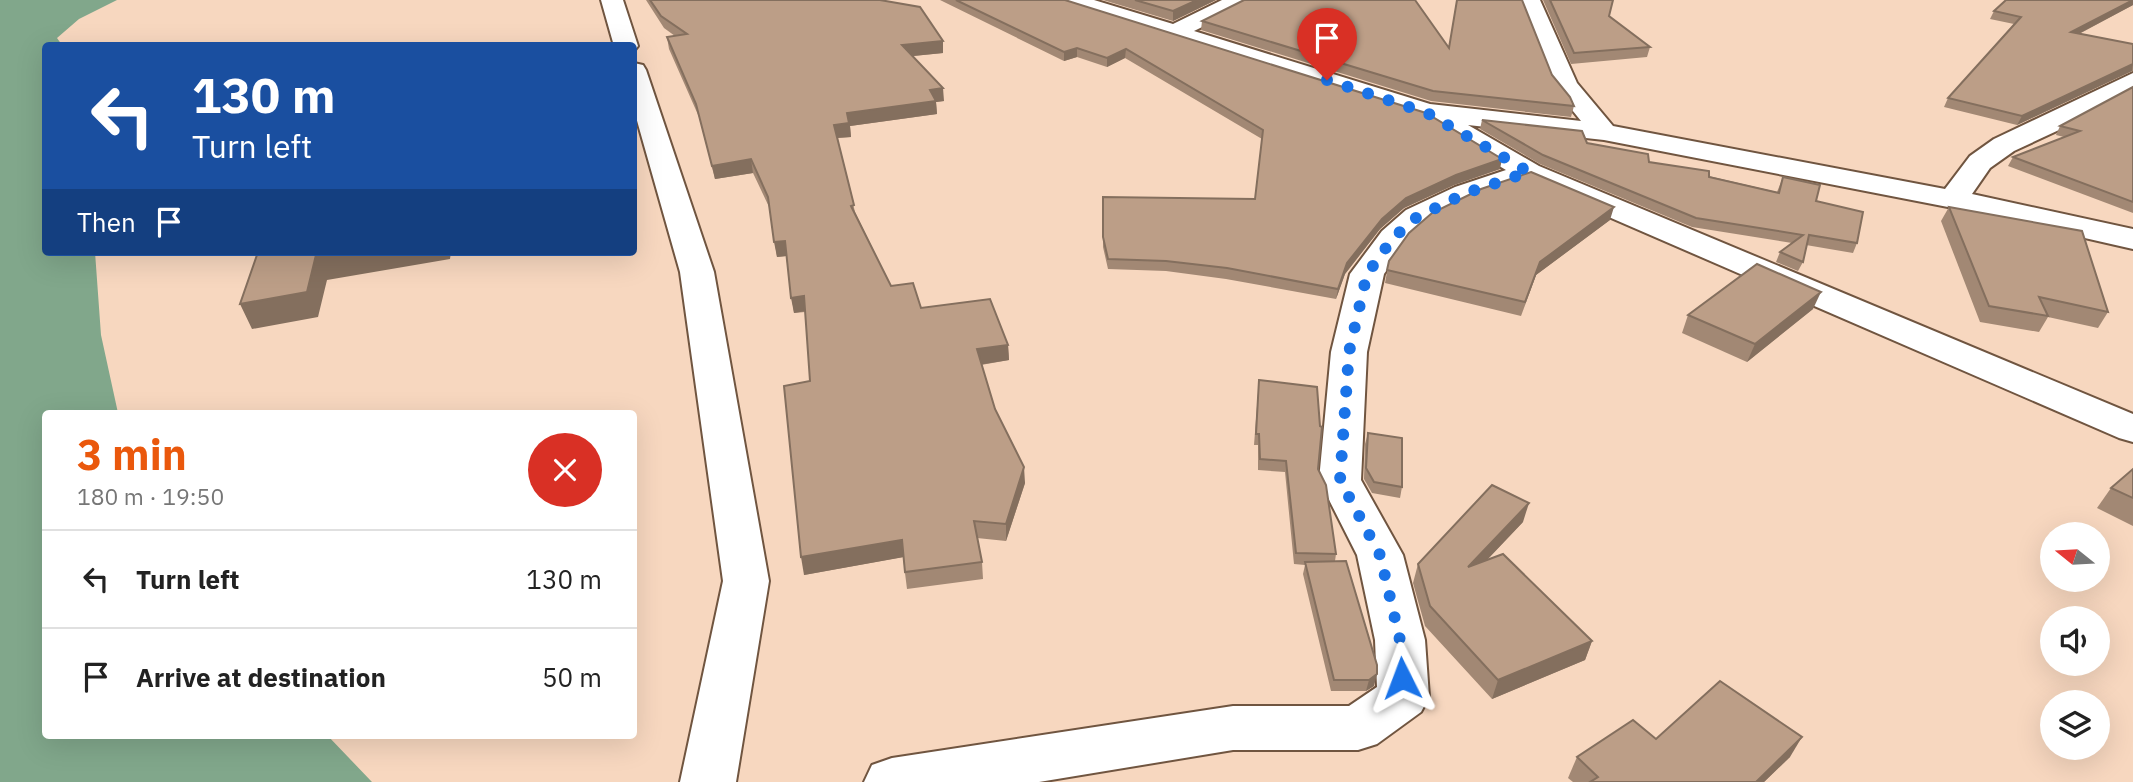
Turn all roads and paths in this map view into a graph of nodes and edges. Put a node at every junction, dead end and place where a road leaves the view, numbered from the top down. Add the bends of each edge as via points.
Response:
1 (612, 0) edge
2 (1072, 0) edge
3 (1239, 0) edge
4 (1529, 0) edge
5 (1177, 31) junction
6 (625, 42) edge
7 (637, 79) edge
8 (2133, 80) edge
9 (1427, 113) junction
10 (1604, 132) junction
11 (1529, 172) junction
12 (1953, 199) junction
13 (2133, 239) edge
14 (2133, 429) edge
15 (708, 782) edge
16 (892, 782) edge

1 - 6 street
2 - 5 street
3 - 5 street
4 - 10 street via 1565,85
5 - 9 street
7 - 15 street via 697,271 746,581
8 - 12 street via 2004,145 1980,162
9 - 10 street
9 - 11 street
10 - 12 street
11 - 14 street
11 - 16 street via 1466,193 1417,217 1393,238 1367,274 1349,352 1340,480 1380,555 1400,640 1403,697 1358,728 1233,729
12 - 13 street

